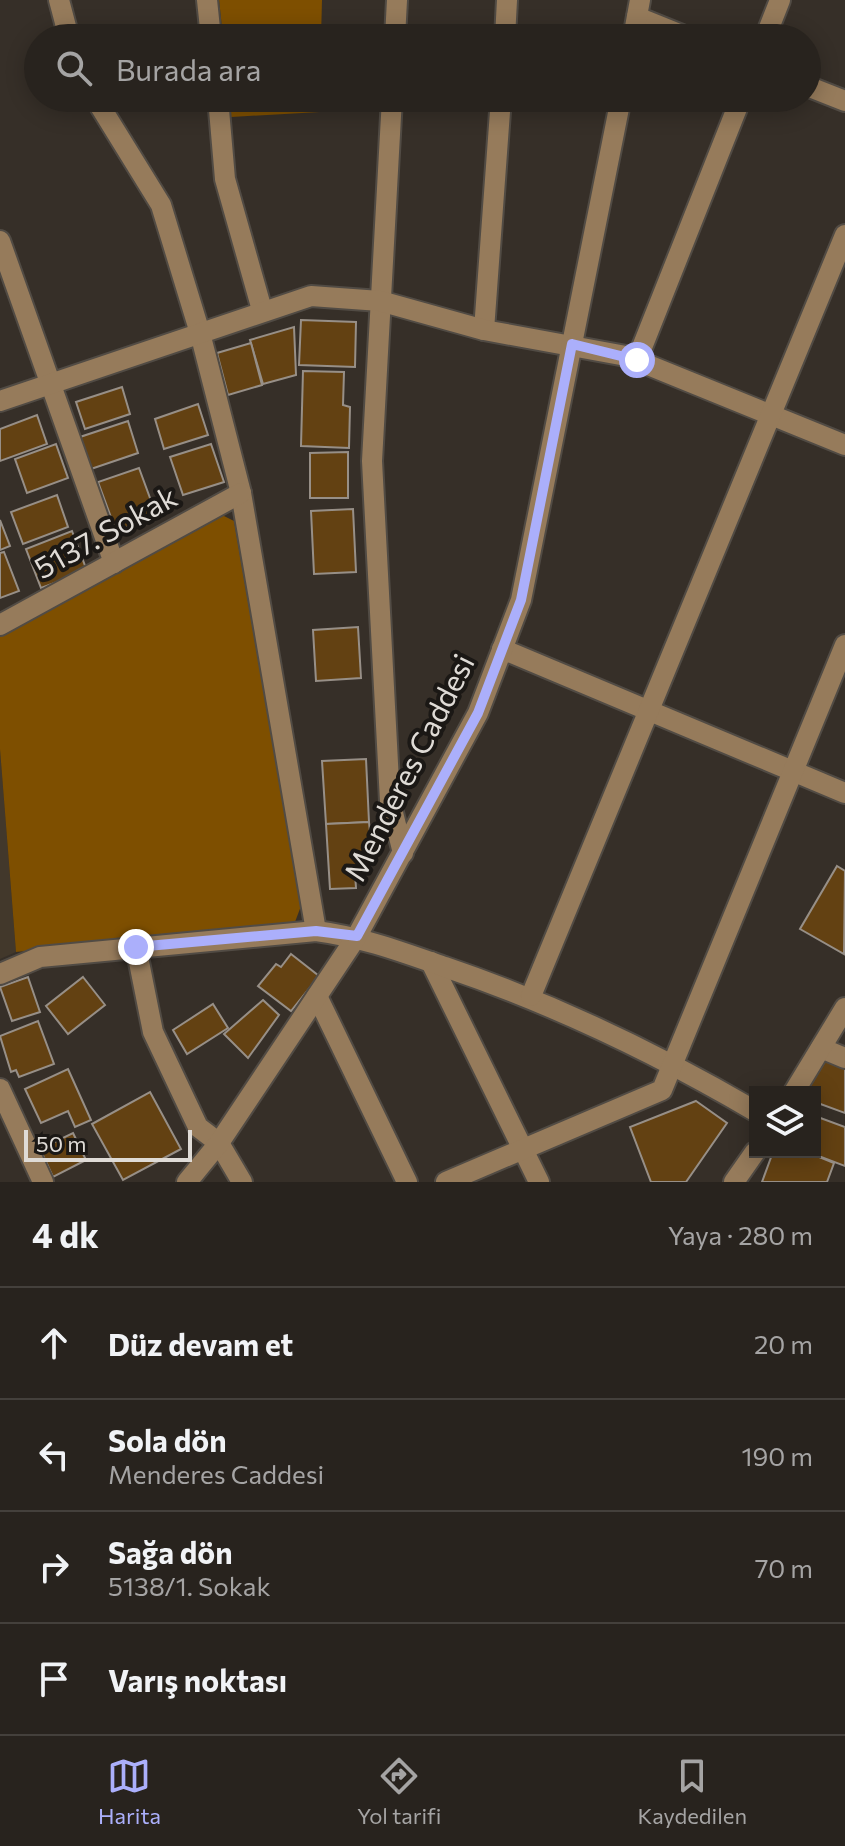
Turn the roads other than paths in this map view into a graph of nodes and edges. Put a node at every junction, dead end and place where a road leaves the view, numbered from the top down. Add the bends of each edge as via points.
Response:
1 (59, 0) edge
2 (207, 0) edge
3 (397, 0) edge
4 (507, 0) edge
5 (780, 0) edge
6 (639, 9) edge
7 (65, 24) edge
8 (210, 24) edge
9 (396, 24) edge
10 (506, 24) edge
11 (665, 24) edge
12 (771, 24) edge
13 (821, 92) edge
14 (845, 101) edge
15 (104, 112) edge
16 (219, 112) edge
17 (391, 112) edge
18 (500, 112) edge
19 (618, 112) edge
20 (735, 112) edge
21 (845, 235) edge
22 (0, 241) edge
23 (380, 301) junction
24 (262, 310) junction
25 (484, 330) junction
26 (200, 333) junction
27 (572, 344) junction
28 (637, 360) junction
29 (50, 384) junction
30 (0, 401) edge
31 (771, 415) junction
32 (845, 445) edge
33 (241, 493) junction
34 (114, 563) junction
35 (0, 625) edge
36 (845, 645) edge
37 (502, 649) junction
38 (649, 711) junction
39 (793, 771) junction
40 (845, 793) edge
41 (403, 853) junction
42 (316, 931) junction
43 (357, 936) junction
44 (136, 947) junction
45 (431, 962) junction
46 (0, 974) edge
47 (317, 996) junction
48 (531, 996) junction
49 (845, 1008) edge
50 (821, 1048) junction
51 (845, 1058) edge
52 (675, 1064) junction
53 (798, 1086) edge
54 (0, 1089) edge
55 (749, 1107) edge
56 (219, 1143) junction
57 (523, 1149) junction
58 (751, 1158) edge
59 (760, 1158) edge
60 (43, 1182) edge
61 (187, 1182) edge
62 (242, 1182) edge
63 (407, 1182) edge
64 (446, 1182) edge
65 (539, 1182) edge
66 (734, 1182) edge
67 (750, 1182) edge

1 - 7 street
2 - 8 street
3 - 9 street
4 - 10 street
5 - 12 street
6 - 11 street
13 - 14 street
15 - 26 street via 161,205
16 - 24 street via 225,179
17 - 23 street
18 - 25 street
19 - 27 street, Menderes Caddesi
20 - 28 street
21 - 31 street
22 - 29 street
23 - 24 street via 311,296
23 - 25 street
23 - 41 street via 373,529 390,801
24 - 26 street
25 - 27 street
26 - 29 street
26 - 33 street
27 - 28 street
27 - 37 street, Menderes Caddesi via 521,600
28 - 31 street
29 - 30 street
29 - 34 street
31 - 32 street
31 - 38 street
33 - 34 street, 5137. Sokak
33 - 42 street
34 - 35 street, 5137. Sokak
36 - 39 street
37 - 38 street
37 - 41 street, Menderes Caddesi via 478,713
38 - 39 street
38 - 48 street
39 - 40 street
39 - 52 street
41 - 43 street, Menderes Caddesi
42 - 43 street
42 - 44 street
43 - 45 street
43 - 47 street, Menderes Caddesi
44 - 46 street via 40,957
44 - 56 street via 153,1032 198,1127
45 - 48 street
45 - 57 street
47 - 56 street, Menderes Caddesi
47 - 63 street
48 - 52 street
49 - 50 street
50 - 51 street
50 - 53 street
52 - 55 street
52 - 57 street via 662,1090
54 - 60 street
56 - 61 street, Menderes Caddesi
56 - 62 street
57 - 64 street
57 - 65 street
58 - 66 street
59 - 67 street

